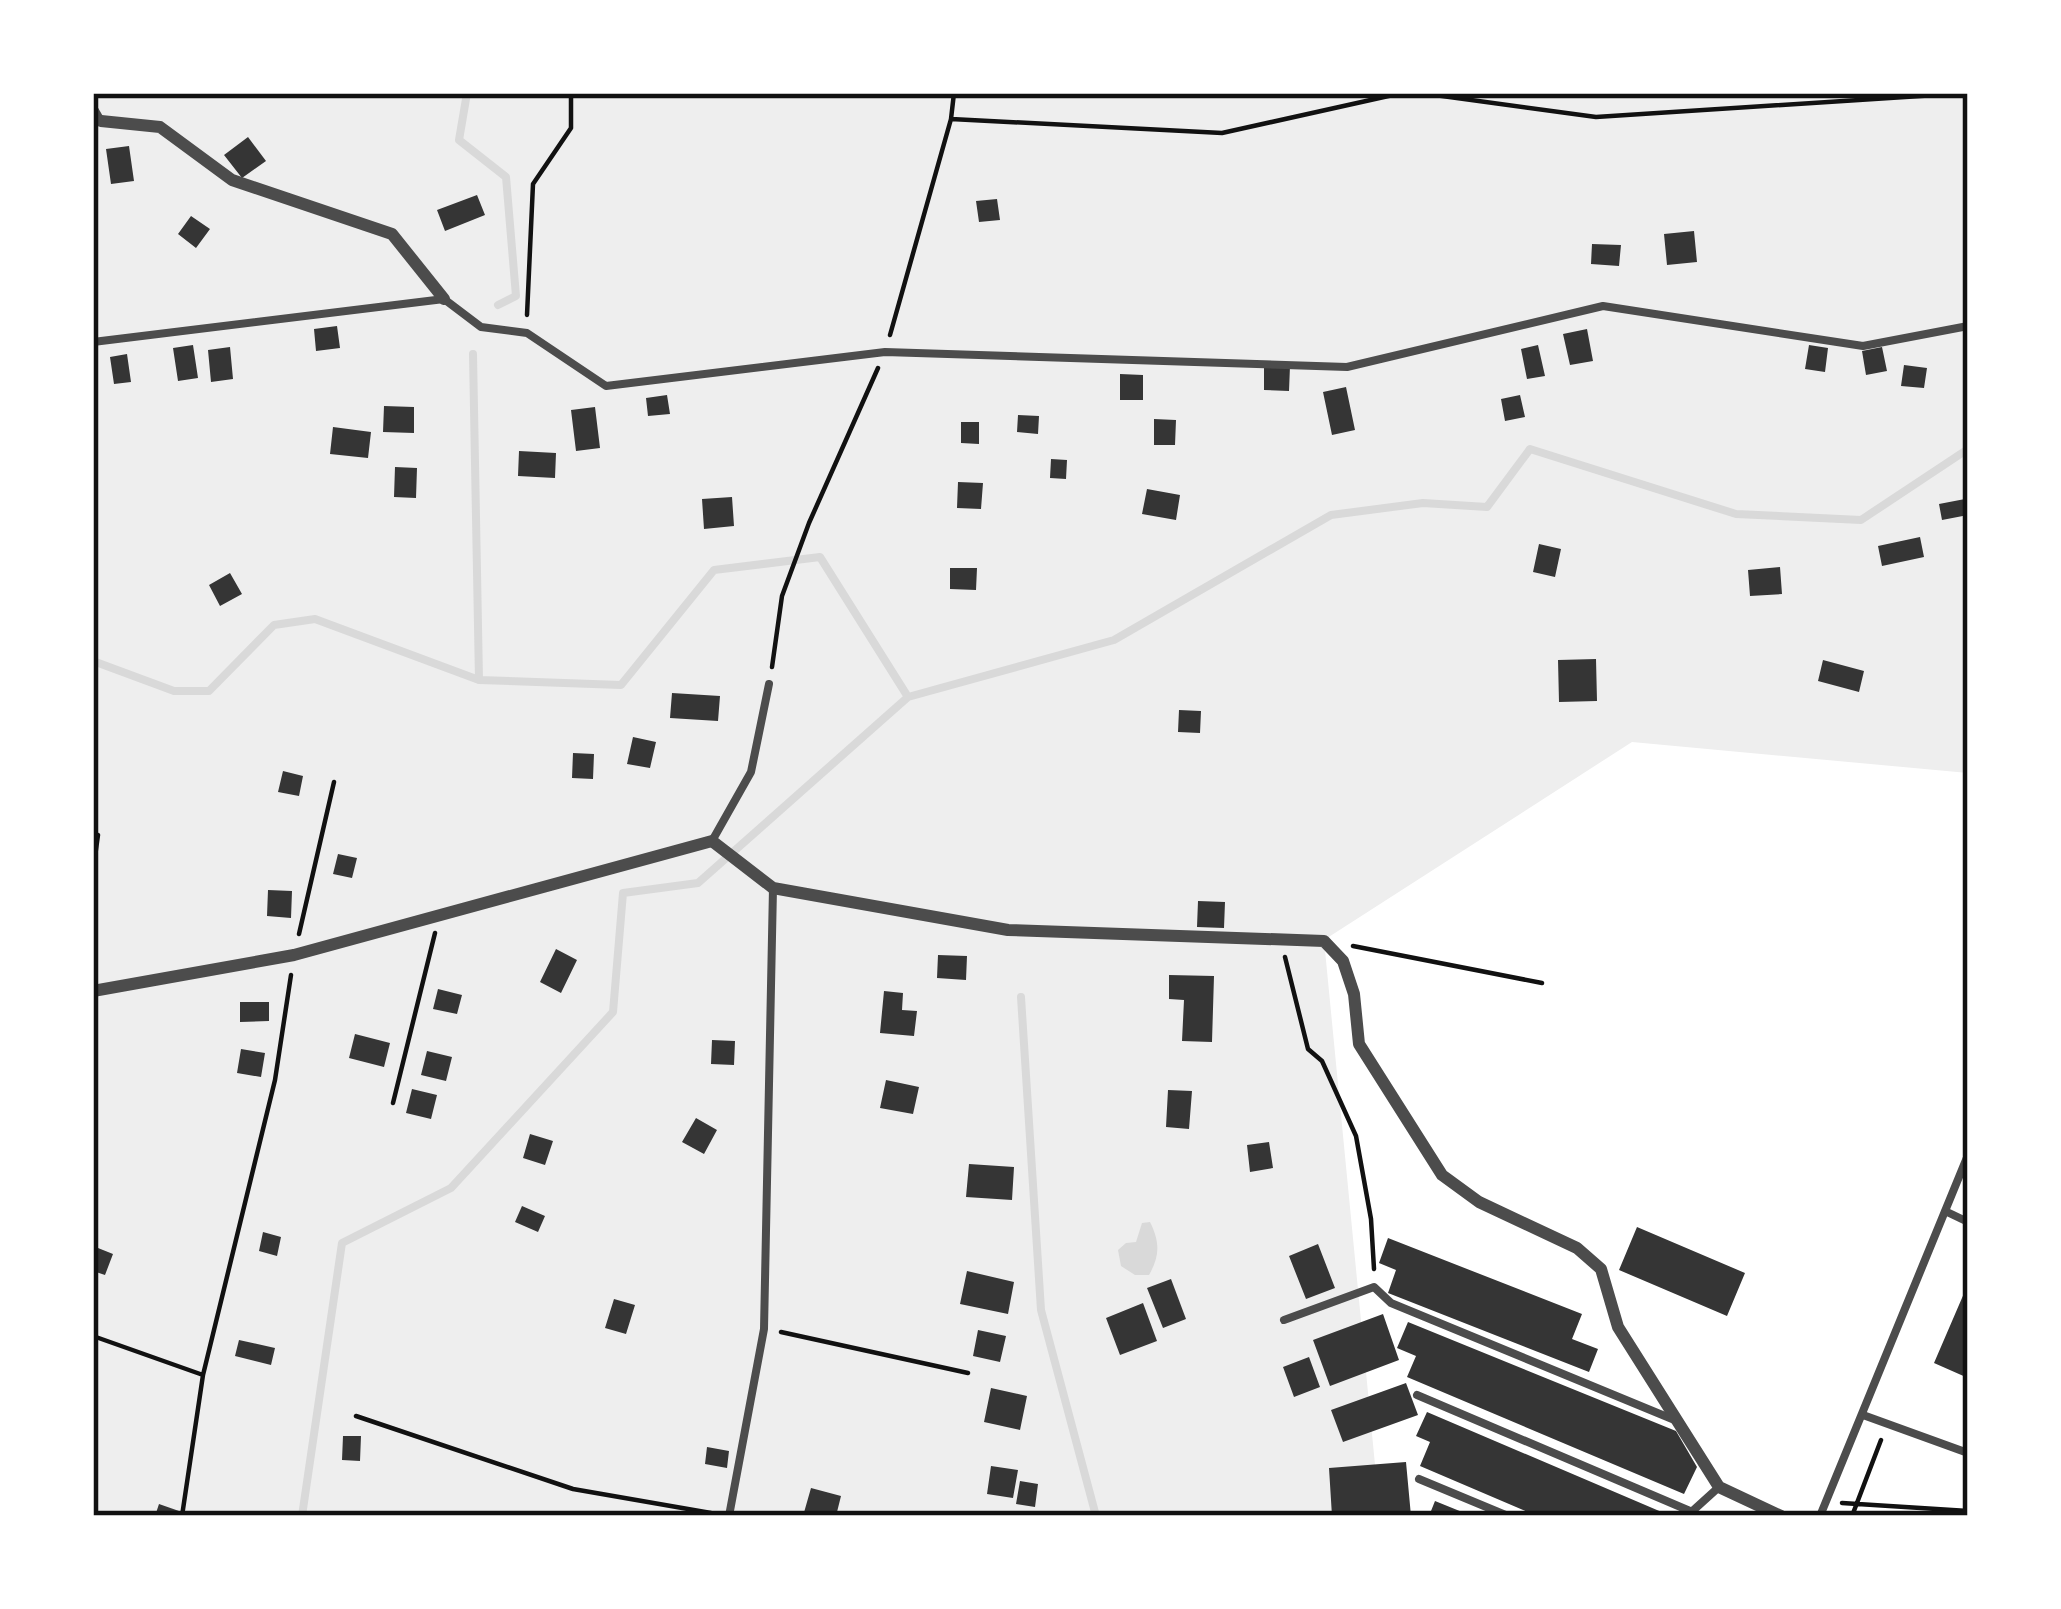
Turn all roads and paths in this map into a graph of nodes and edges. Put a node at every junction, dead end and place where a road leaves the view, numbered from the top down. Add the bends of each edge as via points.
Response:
1 (572, 93) edge
2 (954, 93) edge
3 (1402, 93) edge
4 (1420, 93) edge
5 (1967, 93) edge
6 (93, 107) edge
7 (951, 119) junction
8 (97, 122) edge
9 (444, 299) junction
10 (1968, 326) edge
11 (526, 333) junction
12 (93, 342) edge
13 (885, 352) junction
14 (769, 684) joint
15 (334, 782) dead end
16 (98, 835) dead end
17 (712, 841) junction
18 (93, 871) edge
19 (773, 888) junction
20 (439, 916) junction
21 (1280, 939) junction
22 (1324, 940) junction
23 (294, 955) junction
24 (1542, 982) dead end
25 (93, 991) edge
26 (393, 1103) dead end
27 (1968, 1155) edge
28 (1945, 1211) junction
29 (1968, 1222) edge
30 (1374, 1287) junction
31 (1283, 1320) dead end
32 (764, 1329) junction
33 (93, 1336) edge
34 (968, 1373) dead end
35 (203, 1376) junction
36 (1417, 1395) dead end
37 (1863, 1415) junction
38 (356, 1417) dead end
39 (1678, 1421) junction
40 (1887, 1424) junction
41 (1968, 1453) edge
42 (1419, 1479) dead end
43 (1719, 1487) junction
44 (1826, 1502) junction
45 (1856, 1504) junction
46 (1968, 1511) edge
47 (1689, 1513) edge
48 (182, 1516) edge
49 (729, 1516) edge
50 (1508, 1516) edge
51 (1781, 1516) edge
52 (1820, 1516) edge
53 (1852, 1516) edge

1 - 11 path via 572,128 533,184
2 - 7 path
3 - 7 path via 1222,133
4 - 5 path via 1595,118
6 - 8 lane
7 - 13 path
8 - 9 street via 160,128 232,180 392,234
9 - 11 lane via 481,327
9 - 12 lane
10 - 13 lane via 1863,346 1603,307 1347,368
11 - 13 lane via 606,386
13 - 14 path via 782,596
14 - 17 lane via 751,772
15 - 23 path
16 - 18 path
17 - 19 street
17 - 20 street
19 - 21 street via 1008,930
19 - 32 lane
20 - 23 street
20 - 26 path
21 - 22 street
21 - 30 path via 1308,1049 1322,1061 1356,1136
22 - 24 path
22 - 39 street via 1354,994 1359,1044 1442,1175 1577,1248 1600,1269 1618,1327
23 - 25 street
23 - 35 path via 275,1080
27 - 28 lane
28 - 29 lane
28 - 37 lane
30 - 31 lane
30 - 39 lane via 1390,1304
32 - 34 path
32 - 49 lane
33 - 35 path
35 - 48 path
36 - 47 lane
37 - 40 lane
37 - 44 lane
38 - 49 path via 573,1489
39 - 43 street
40 - 41 lane
40 - 45 path
42 - 50 lane
43 - 47 lane
43 - 51 street
44 - 45 path
44 - 52 lane
45 - 46 path
45 - 53 path

